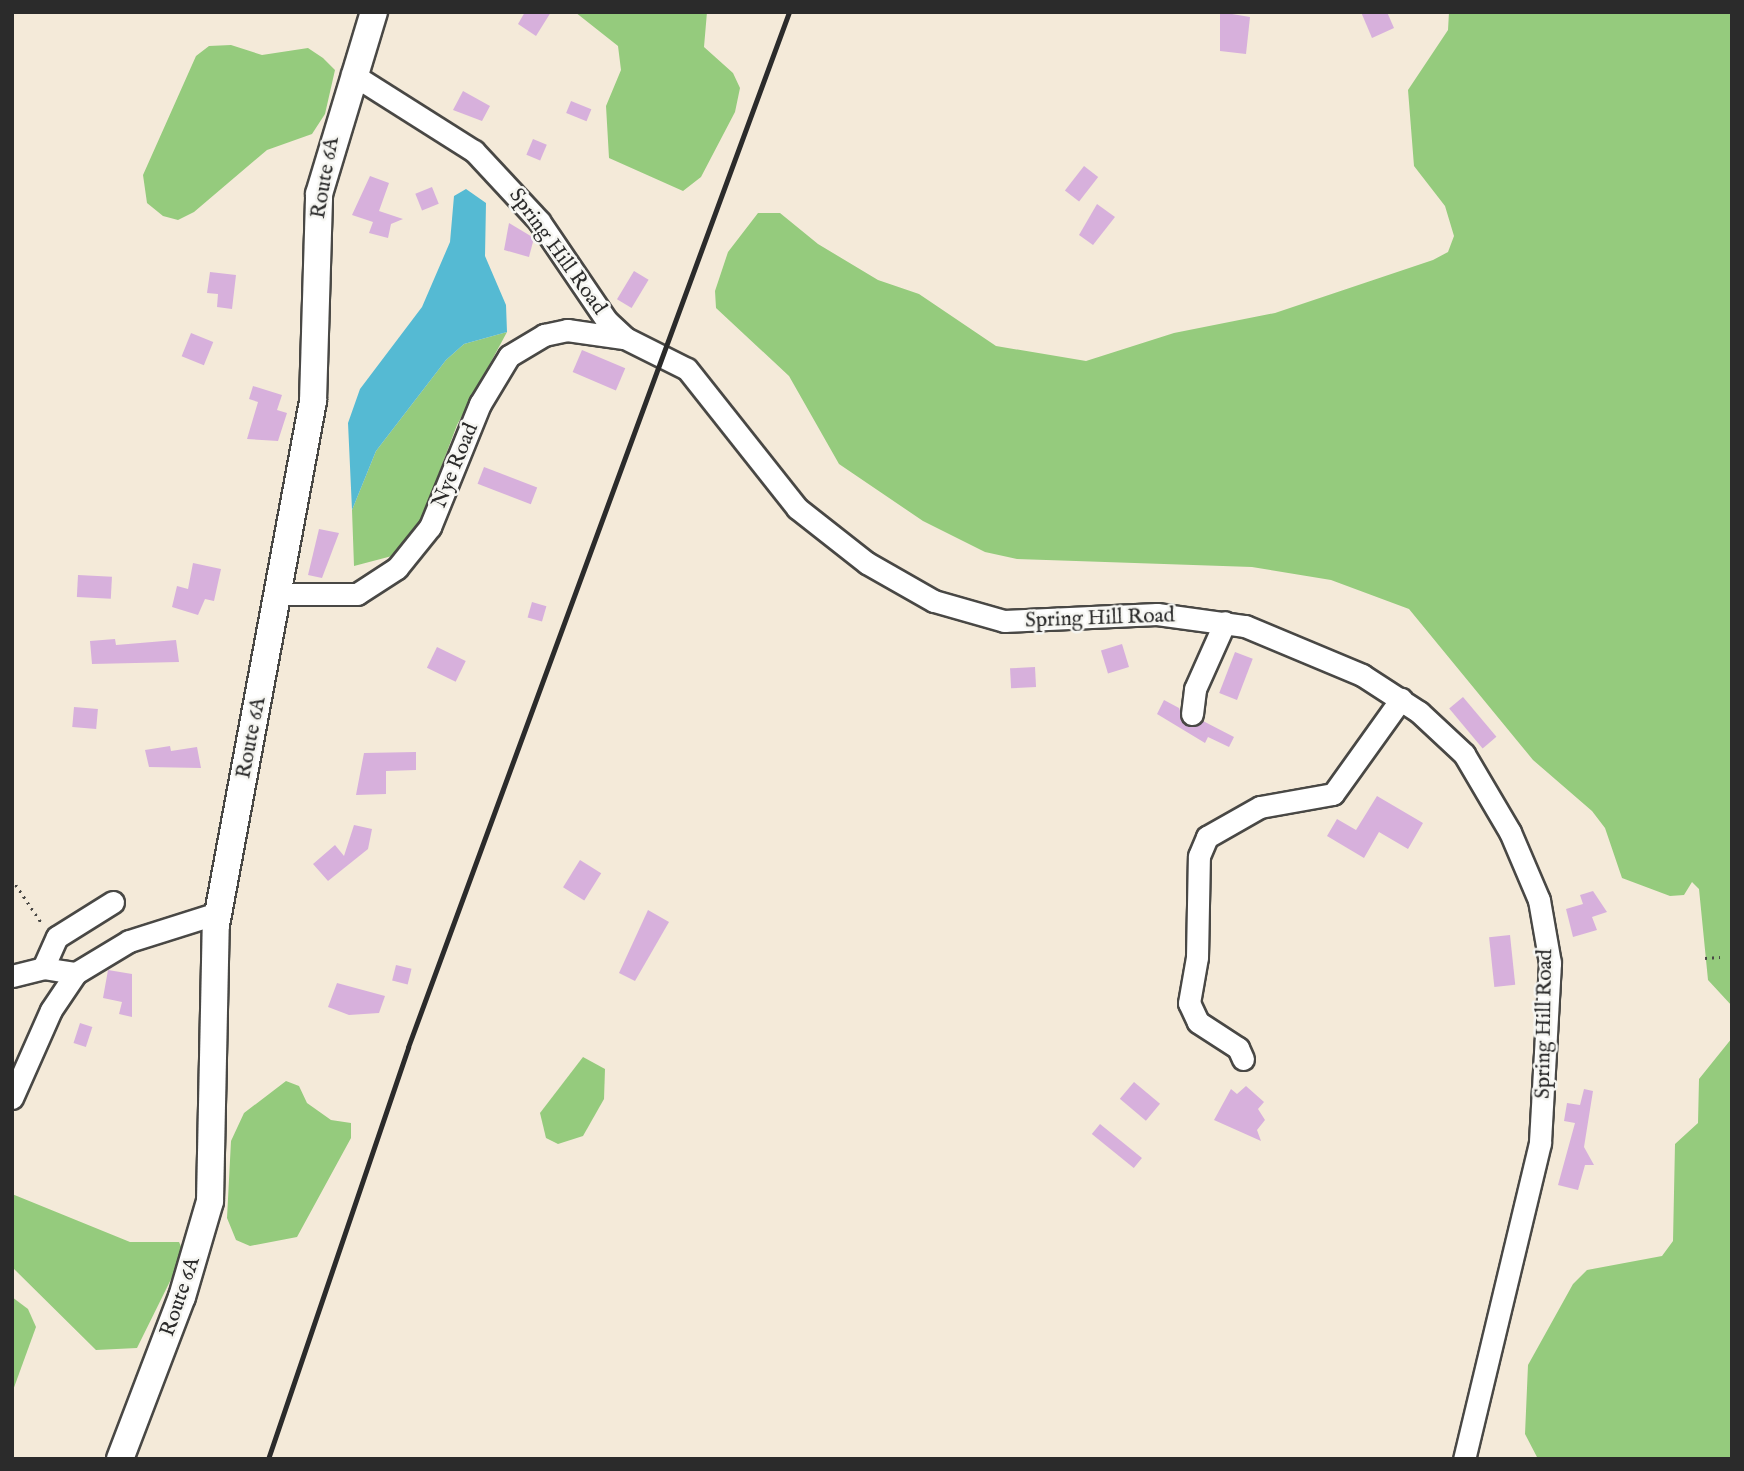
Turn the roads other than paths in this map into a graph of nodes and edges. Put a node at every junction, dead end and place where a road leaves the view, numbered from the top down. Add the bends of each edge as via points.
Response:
1 (374, 12) edge
2 (352, 74) junction
3 (625, 338) junction
4 (279, 594) junction
5 (1225, 622) junction
6 (1401, 699) junction
7 (1192, 714) dead end
8 (113, 902) dead end
9 (218, 913) junction
10 (43, 968) junction
11 (76, 973) junction
12 (12, 976) edge
13 (1242, 1059) dead end
14 (12, 1098) edge
15 (120, 1459) edge
16 (1464, 1459) edge

1 - 2 main road, Route 6A
2 - 3 street, Spring Hill Road via 474,150 539,221 586,298
2 - 4 main road, Route 6A via 319,194 313,401
3 - 4 street, Nye Road via 567,330 544,335 509,356 485,395 430,527 397,569 357,594
3 - 5 street, Spring Hill Road via 700,382 797,508 867,563 934,601 1032,624 1130,614
4 - 9 main road, Route 6A
5 - 6 street, Spring Hill Road via 1329,658
5 - 7 street via 1195,689
6 - 13 street via 1334,794 1260,807 1207,837 1199,856 1198,957 1189,1003 1198,1022 1237,1048
6 - 16 street, Spring Hill Road via 1446,734 1485,785 1539,900 1550,963 1540,1143
8 - 10 street via 57,937
9 - 11 street via 129,942
9 - 15 main road, Route 6A via 210,1201 182,1297
10 - 11 street
10 - 12 street
11 - 14 street via 51,1010

